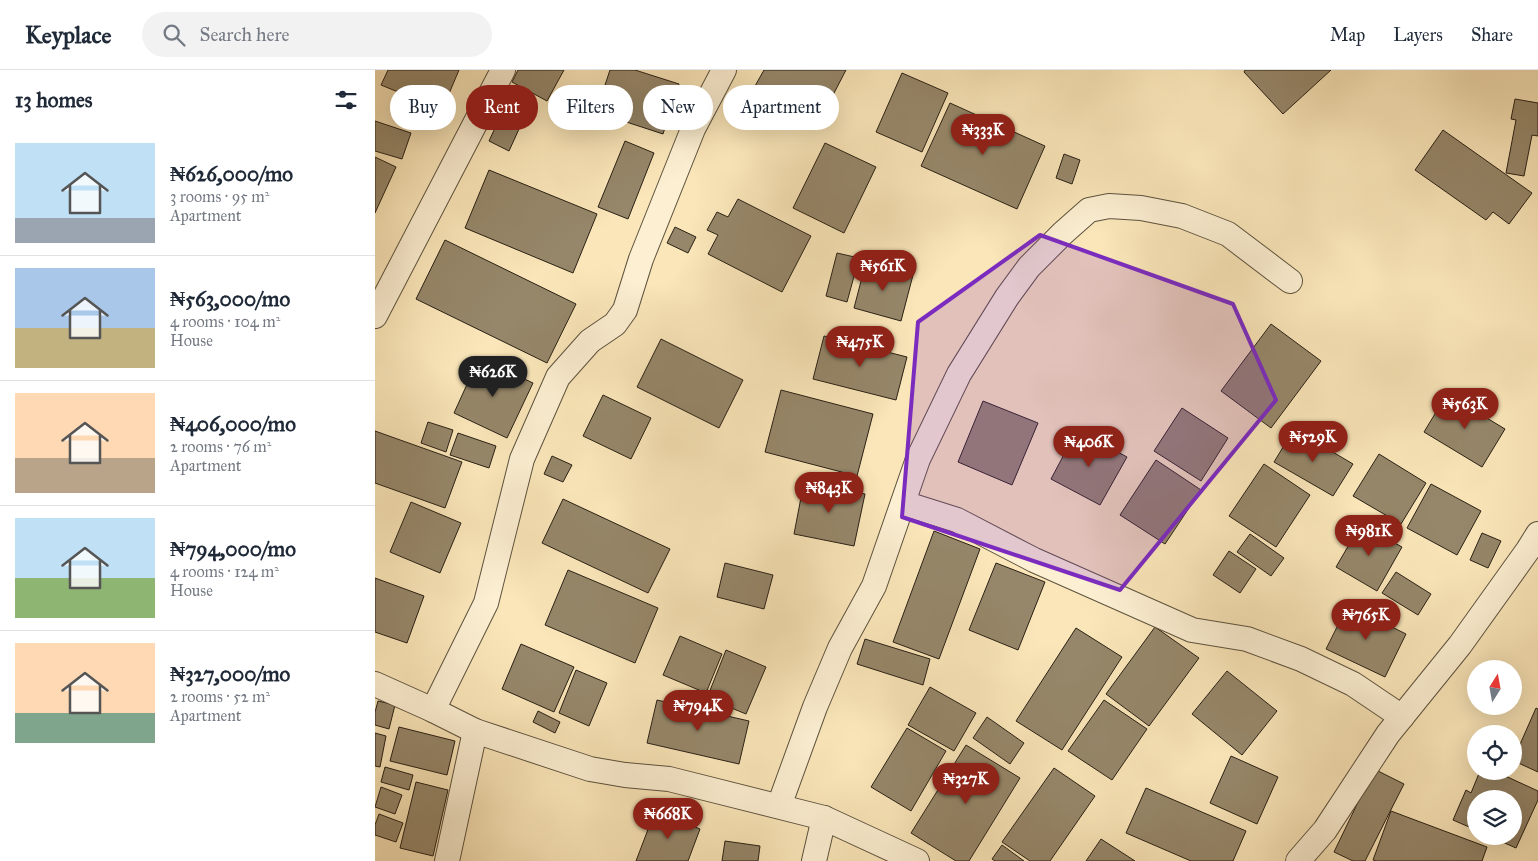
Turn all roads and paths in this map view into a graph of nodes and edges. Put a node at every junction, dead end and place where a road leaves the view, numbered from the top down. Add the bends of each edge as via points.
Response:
1 (503, 70) edge
2 (724, 70) edge
3 (1289, 281) dead end
4 (376, 311) edge
5 (903, 503) junction
6 (1538, 534) edge
7 (375, 684) edge
8 (433, 710) junction
9 (1402, 717) junction
10 (475, 731) junction
11 (779, 806) junction
12 (824, 818) junction
13 (447, 861) edge
14 (814, 861) edge
15 (917, 861) edge
16 (1298, 861) edge

1 - 4 street
2 - 8 street via 693,129 641,259 625,310 615,324 590,341 558,377 522,459 486,603
3 - 5 street via 1228,234 1182,216 1133,207 1109,206 1089,210 1029,267 1007,297 959,374 918,459
5 - 9 street via 957,520 1034,560 1192,630 1247,639 1301,659 1353,684
5 - 11 street via 874,586 815,707
6 - 9 street via 1460,645
7 - 8 street
8 - 10 street
9 - 16 street via 1325,830
10 - 11 street via 590,769 669,778
10 - 13 street
11 - 12 street
12 - 14 street
12 - 15 street

